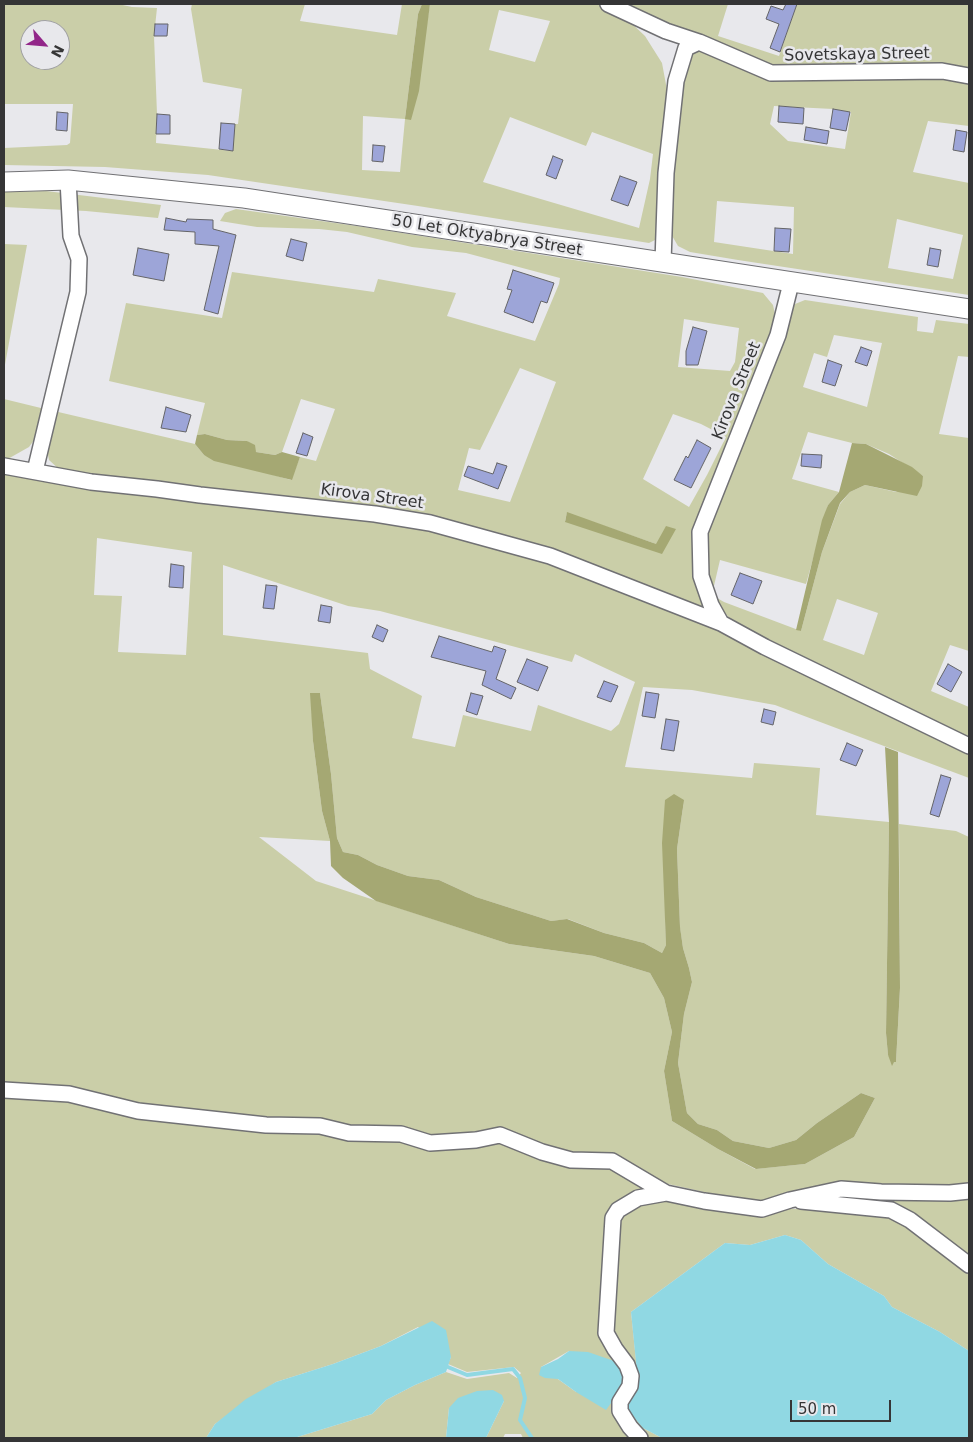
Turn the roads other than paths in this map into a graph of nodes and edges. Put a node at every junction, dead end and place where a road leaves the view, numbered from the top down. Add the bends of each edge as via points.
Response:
1 (608, 4) edge
2 (699, 42) junction
3 (969, 76) edge
4 (68, 180) junction
5 (4, 182) edge
6 (663, 262) junction
7 (791, 283) junction
8 (969, 309) edge
9 (4, 466) edge
10 (34, 471) junction
11 (721, 623) junction
12 (969, 746) edge
13 (4, 1090) edge
14 (969, 1191) edge
15 (666, 1193) junction
16 (790, 1200) junction
17 (969, 1265) edge
18 (640, 1438) edge

1 - 2 street, Sovetskaya Street via 666,31
2 - 3 street, Sovetskaya Street via 771,73 942,72
2 - 6 street via 686,48 676,80 666,173
4 - 5 main road, 50 Let Oktyabrya Street
4 - 6 main road, 50 Let Oktyabrya Street via 244,198
4 - 10 street via 70,236 79,259 78,292
6 - 7 main road, 50 Let Oktyabrya Street
7 - 8 main road, 50 Let Oktyabrya Street
7 - 11 street, Kirova Street via 778,335 700,532 701,576
9 - 10 street, Kirova Street
10 - 11 street, Kirova Street via 91,482 430,523 550,556
11 - 12 street, Kirova Street
13 - 15 street via 69,1094 138,1111 266,1125 320,1126 349,1133 401,1134 430,1143 500,1135 571,1160 612,1161
14 - 16 street via 841,1189
15 - 16 street via 762,1209
15 - 18 street via 638,1198 618,1210 613,1218 606,1333 631,1376 630,1386 620,1402 620,1411
16 - 17 street via 891,1210 910,1220

